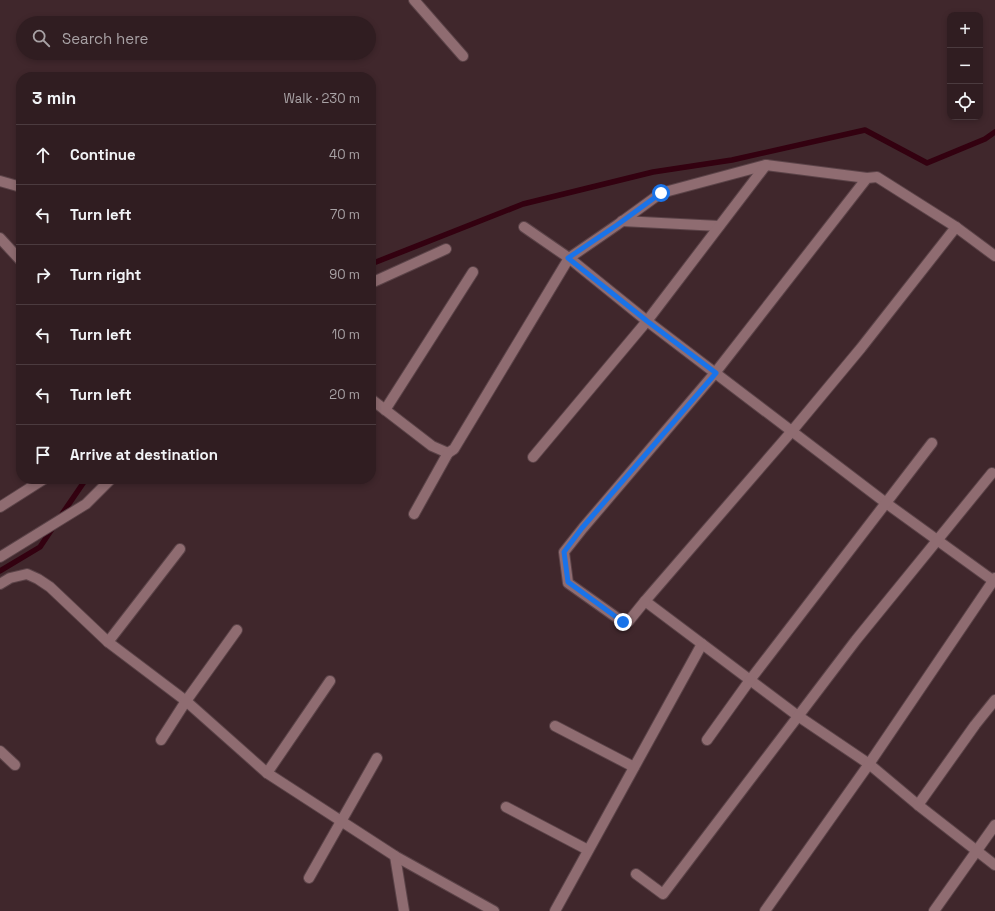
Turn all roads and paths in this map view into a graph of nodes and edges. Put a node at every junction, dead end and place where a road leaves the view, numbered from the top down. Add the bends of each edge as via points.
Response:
1 (414, 0) edge
2 (463, 56) dead end
3 (766, 165) junction
4 (867, 178) junction
5 (0, 181) edge
6 (16, 186) edge
7 (622, 221) junction
8 (719, 226) junction
9 (956, 226) junction
10 (524, 227) dead end
11 (0, 238) edge
12 (446, 249) dead end
13 (16, 255) edge
14 (995, 256) edge
15 (568, 258) junction
16 (473, 272) dead end
17 (376, 281) edge
18 (647, 321) junction
19 (716, 373) junction
20 (376, 403) edge
21 (385, 410) junction
22 (792, 431) junction
23 (932, 443) dead end
24 (448, 453) junction
25 (533, 457) dead end
26 (992, 473) dead end
27 (36, 484) edge
28 (106, 484) edge
29 (886, 503) junction
30 (0, 508) edge
31 (414, 514) dead end
32 (936, 541) junction
33 (180, 549) dead end
34 (0, 557) edge
35 (994, 580) edge
36 (0, 584) edge
37 (645, 601) junction
38 (237, 630) dead end
39 (108, 642) junction
40 (702, 644) junction
41 (750, 680) junction
42 (330, 681) dead end
43 (995, 700) edge
44 (186, 701) junction
45 (798, 716) junction
46 (555, 726) dead end
47 (162, 740) dead end
48 (707, 740) dead end
49 (0, 751) edge
50 (377, 758) dead end
51 (869, 764) junction
52 (15, 765) dead end
53 (634, 767) junction
54 (267, 773) junction
55 (918, 805) junction
56 (506, 807) dead end
57 (342, 820) junction
58 (995, 825) edge
59 (588, 850) junction
60 (976, 850) junction
61 (395, 856) junction
62 (995, 864) edge
63 (636, 874) dead end
64 (309, 878) dead end
65 (404, 911) edge
66 (494, 911) edge
67 (555, 911) edge
68 (765, 911) edge
69 (934, 911) edge

1 - 2 street
3 - 4 street
3 - 7 street via 661,193
3 - 8 street
4 - 9 street via 877,177
4 - 19 street
5 - 6 street
7 - 8 street
7 - 15 street
8 - 18 street
9 - 14 street
9 - 22 street via 861,348
10 - 15 street
11 - 13 street
12 - 17 street
15 - 18 street
15 - 24 street via 454,449
16 - 21 street
18 - 19 street
18 - 25 street
19 - 22 street
19 - 37 street via 564,552 568,582 623,622 628,622
20 - 21 street
21 - 24 street via 432,446
22 - 29 street
22 - 37 street
23 - 29 street
24 - 31 street
26 - 32 street
27 - 30 street
28 - 34 street via 86,504
29 - 32 street
29 - 41 street
32 - 35 street
32 - 45 street
33 - 39 street
35 - 51 street
36 - 39 street via 10,578 26,574 38,579 50,587
37 - 40 street
38 - 44 street
39 - 44 street
40 - 41 street
40 - 53 street
41 - 45 street
41 - 48 street
42 - 54 street
43 - 55 street
44 - 47 street
44 - 54 street
45 - 51 street
45 - 63 street via 663,894
46 - 53 street
49 - 52 street
50 - 57 street
51 - 55 street
51 - 68 street
53 - 59 street
54 - 57 street
55 - 60 street
56 - 59 street
57 - 61 street
57 - 64 street
58 - 60 street
59 - 67 street
60 - 62 street
60 - 69 street
61 - 65 street
61 - 66 street

